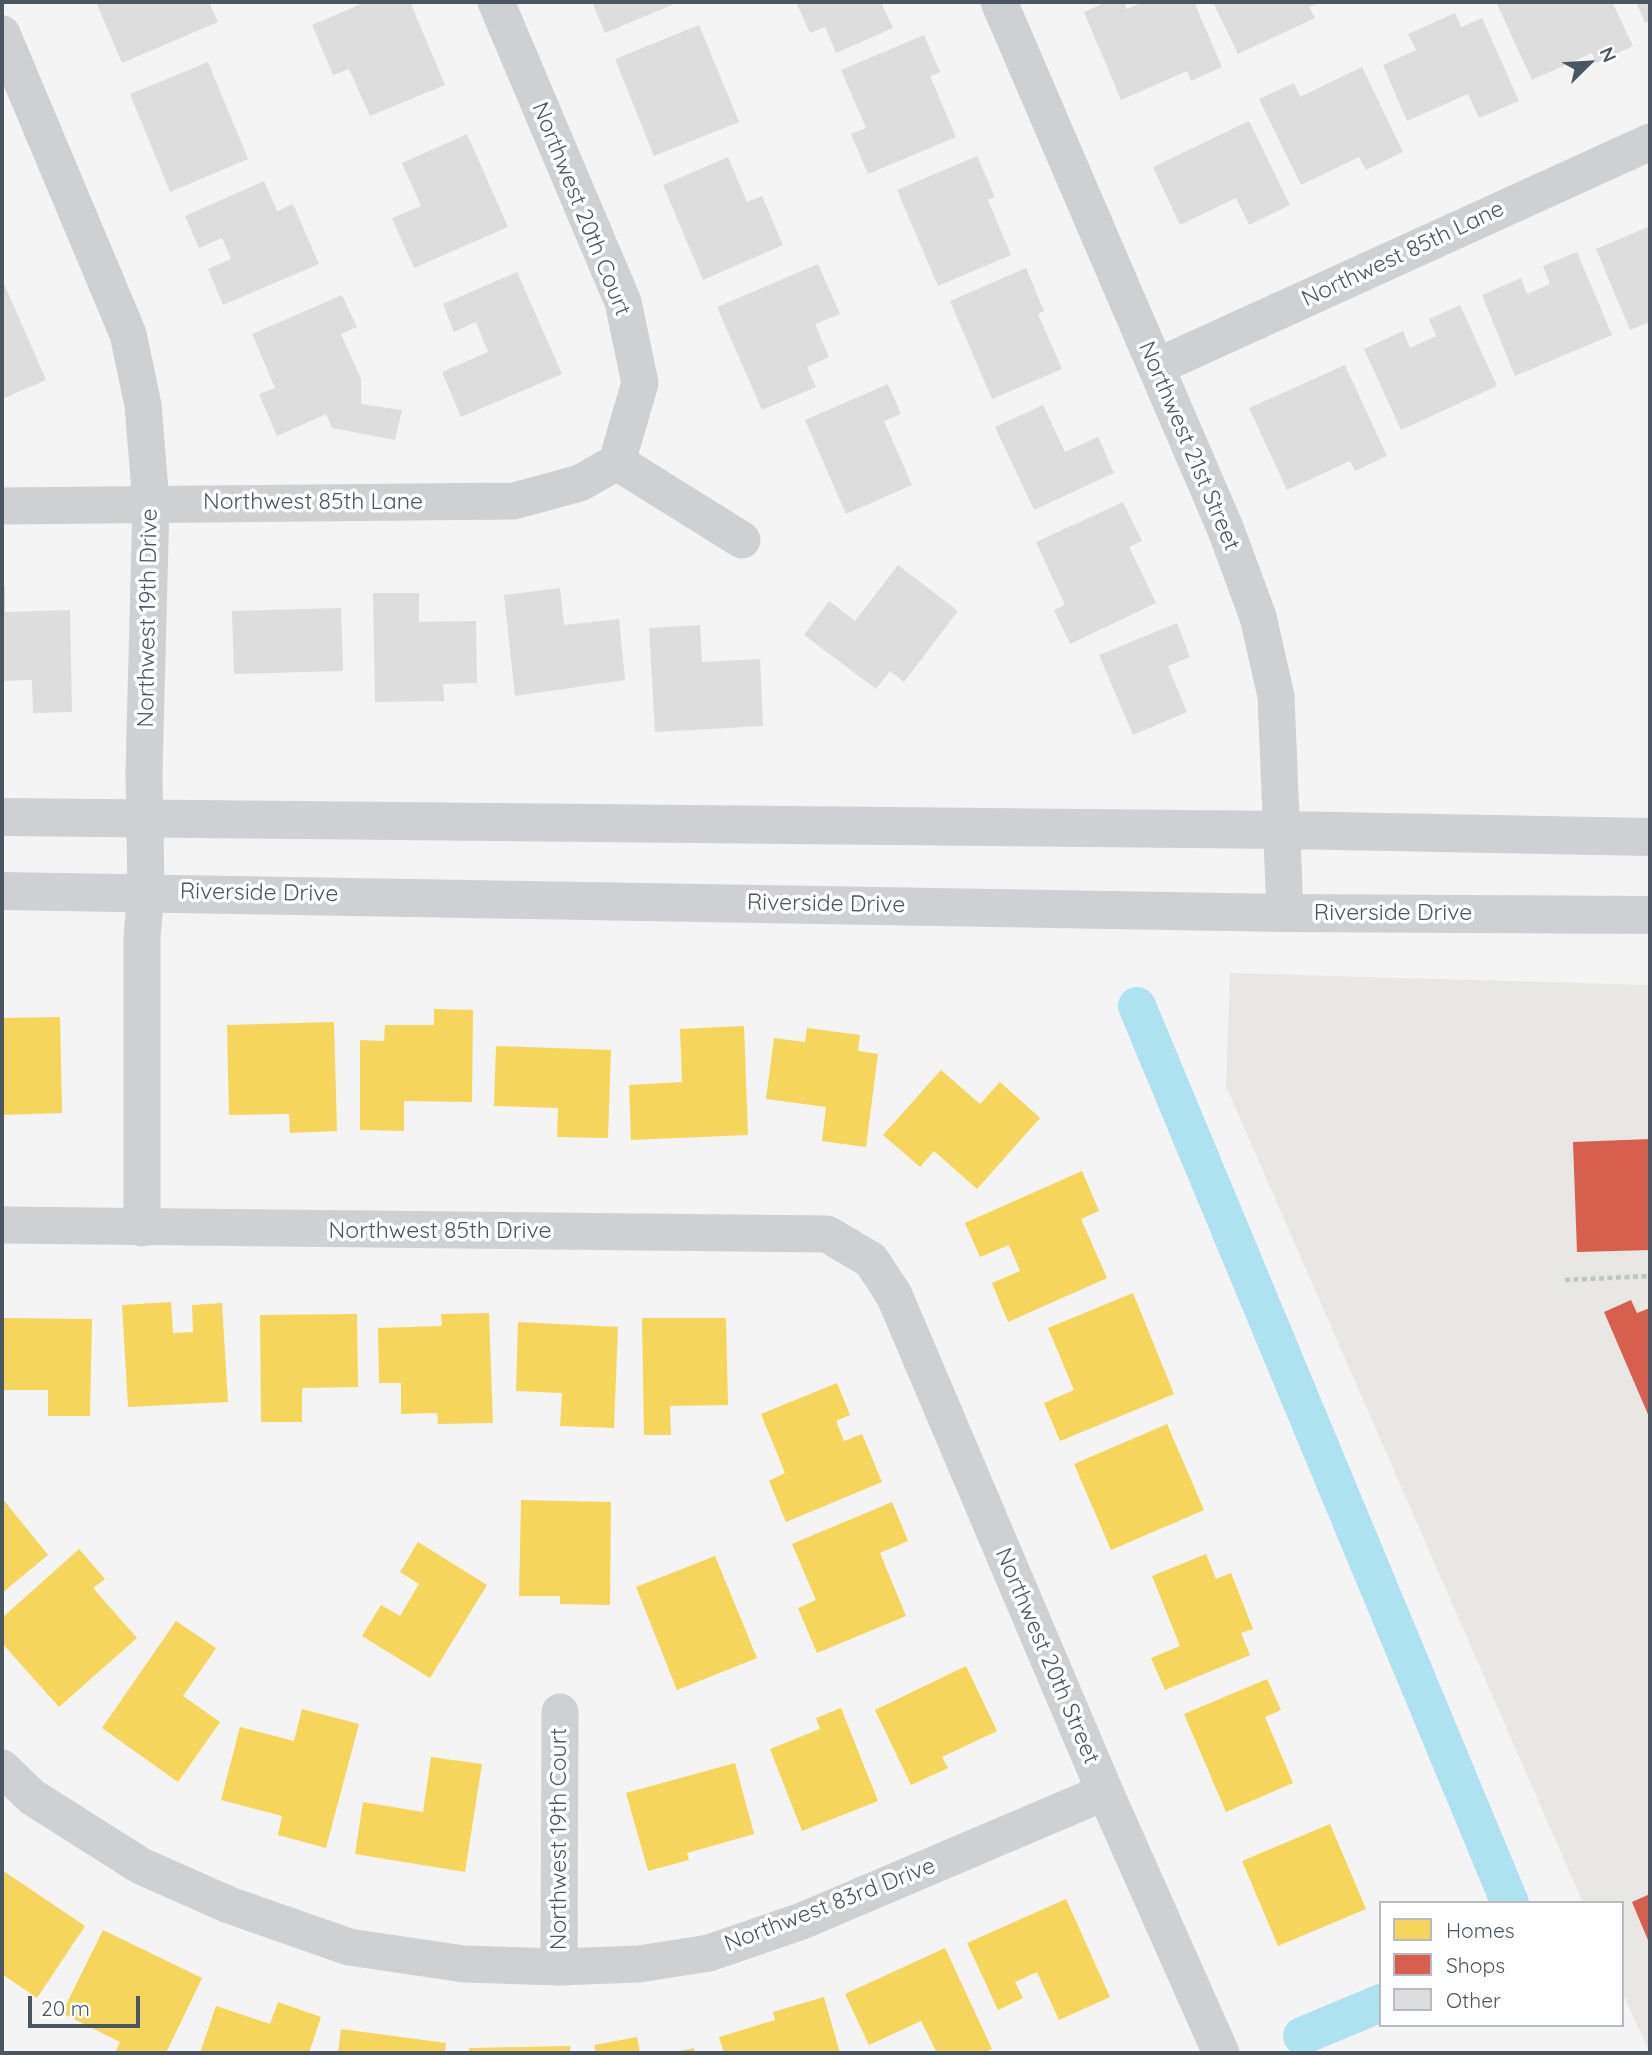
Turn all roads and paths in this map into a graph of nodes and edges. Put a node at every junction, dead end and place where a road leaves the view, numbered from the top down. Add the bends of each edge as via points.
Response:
1 (496, 2) edge
2 (999, 2) edge
3 (2, 34) edge
4 (1650, 142) edge
5 (1156, 367) junction
6 (617, 462) junction
7 (151, 503) junction
8 (2, 506) edge
9 (743, 540) dead end
10 (2, 817) edge
11 (146, 818) junction
12 (1283, 830) junction
13 (1650, 838) edge
14 (2, 891) edge
15 (146, 891) junction
16 (1285, 913) junction
17 (1650, 915) edge
18 (2, 1225) edge
19 (142, 1228) junction
20 (871, 1260) joint
21 (1650, 1276) edge
22 (1565, 1280) dead end
23 (560, 1712) dead end
24 (2, 1768) edge
25 (1105, 1792) junction
26 (559, 1967) junction
27 (1221, 2053) edge

1 - 6 street, Northwest 20th Court via 623,302 640,383
2 - 5 street, Northwest 21st Street
3 - 7 street, Northwest 19th Drive via 128,334 143,405
4 - 5 street, Northwest 85th Lane
5 - 12 street, Northwest 21st Street via 1258,617 1276,696
6 - 7 street, Northwest 85th Lane via 580,483 514,501
6 - 9 street
7 - 8 street, Northwest 85th Lane
7 - 11 street, Northwest 19th Drive
10 - 11 street
11 - 12 street
11 - 15 street, Northwest 19th Drive
12 - 13 street
12 - 16 street, Northwest 21st Street
14 - 15 street, Riverside Drive
15 - 16 street, Riverside Drive
15 - 19 street, Northwest 19th Drive
16 - 17 street, Riverside Drive
18 - 19 street, Northwest 85th Drive
19 - 20 street, Northwest 85th Drive via 827,1234
20 - 25 street, Northwest 20th Street via 894,1295
21 - 22 path
23 - 26 street, Northwest 19th Court
24 - 26 street, Northwest 83rd Drive via 32,1797 141,1866 229,1905 349,1947 464,1964
25 - 26 street, Northwest 83rd Drive via 802,1921 709,1953 639,1964
25 - 27 street, Northwest 20th Street

